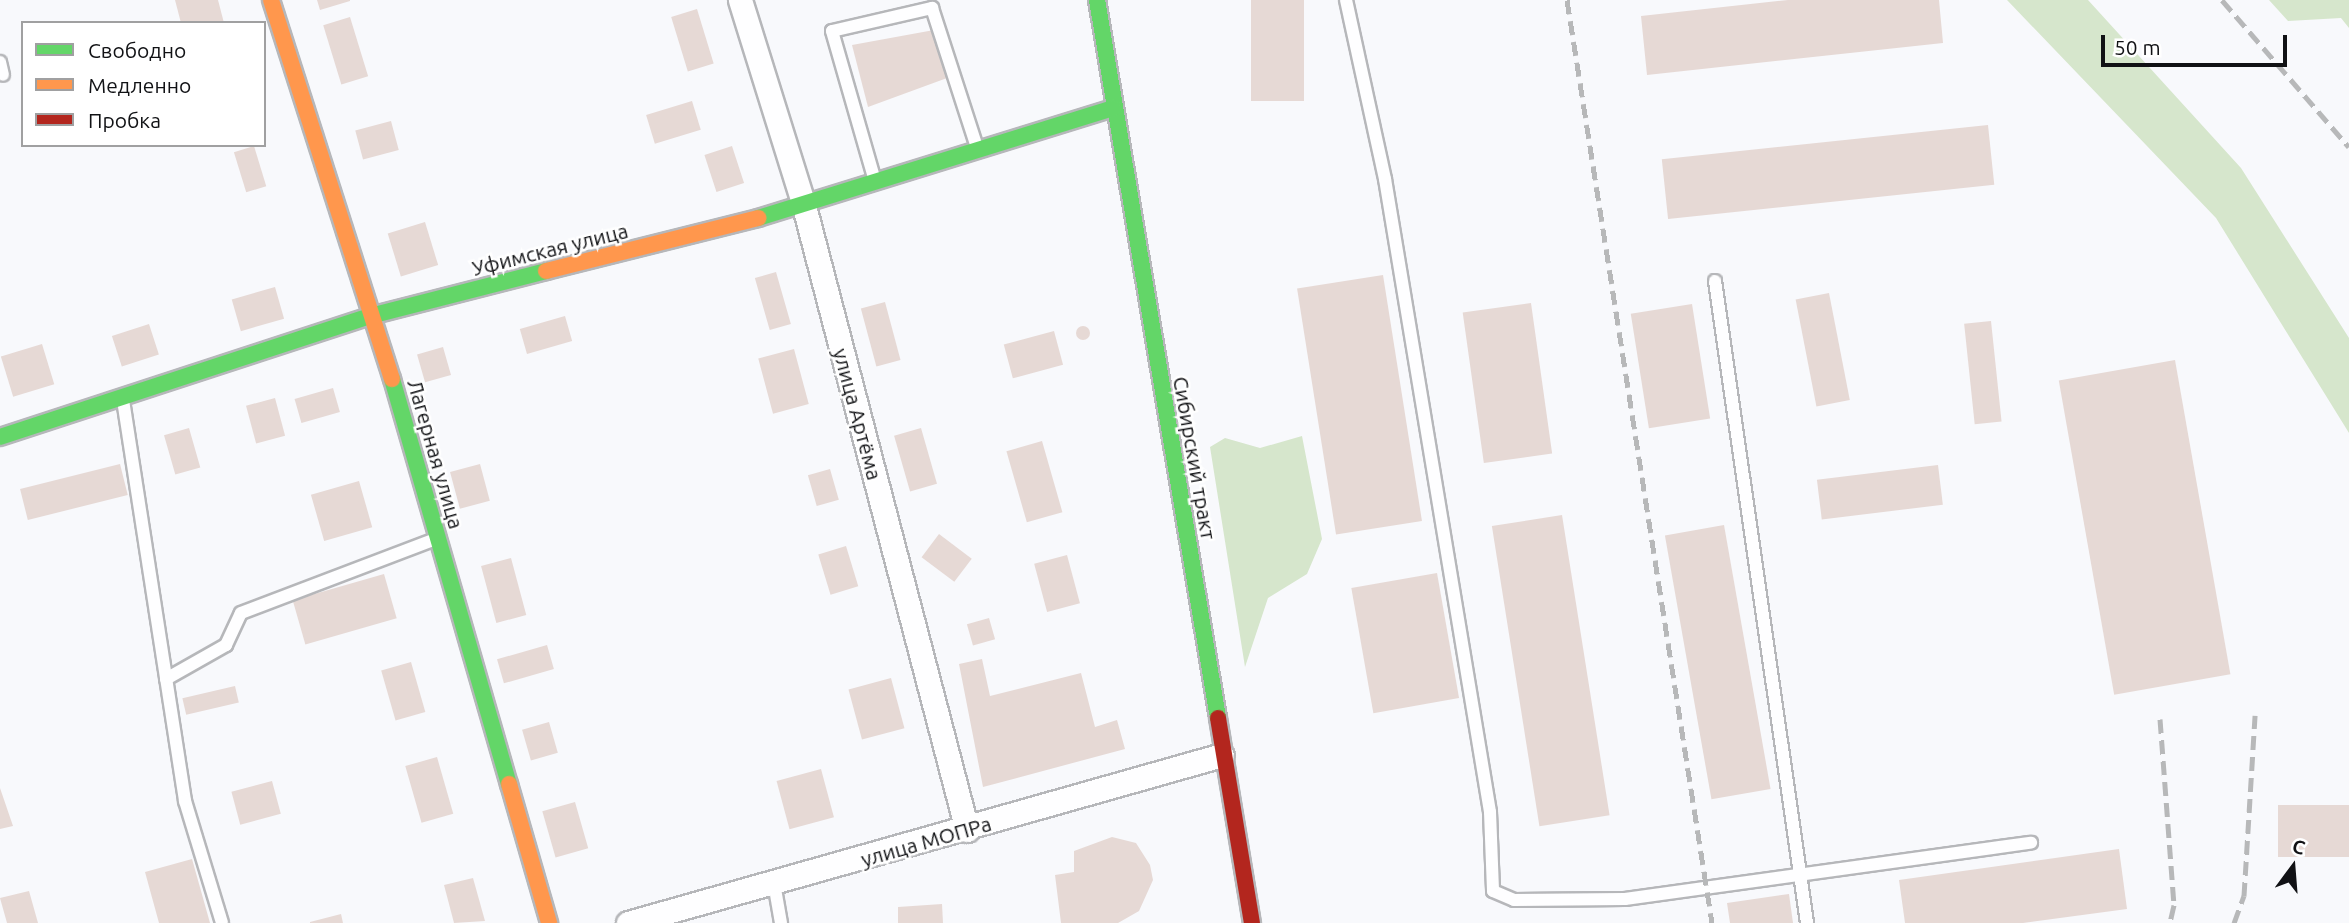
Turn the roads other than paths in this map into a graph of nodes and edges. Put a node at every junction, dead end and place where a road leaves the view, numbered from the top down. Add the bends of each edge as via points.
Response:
1 (271, 0) edge
2 (740, 0) edge
3 (1097, 0) edge
4 (1346, 0) edge
5 (1113, 108) junction
6 (978, 150) junction
7 (875, 183) junction
8 (804, 205) junction
9 (1715, 281) dead end
10 (374, 315) junction
11 (122, 400) junction
12 (0, 438) edge
13 (439, 538) junction
14 (166, 679) junction
15 (1223, 755) junction
16 (967, 830) junction
17 (2031, 843) dead end
18 (1800, 876) junction
19 (774, 883) junction
20 (222, 923) edge
21 (549, 923) edge
22 (628, 923) edge
23 (781, 923) edge
24 (1252, 923) edge
25 (1807, 923) edge

1 - 10 street, Лагерная улица
2 - 8 street, улица Артёма
3 - 5 street, Сибирский тракт
4 - 18 lane via 1385,179 1490,812 1493,891 1514,900 1625,899
5 - 6 street, Уфимская улица
5 - 15 street, Сибирский тракт
6 - 7 street, Уфимская улица
6 - 7 lane via 932,8 832,31
7 - 8 street, Уфимская улица
8 - 10 street, Уфимская улица
8 - 16 street, улица Артёма
9 - 18 lane
10 - 11 street, Уфимская улица
10 - 13 street, Лагерная улица
11 - 12 street, Уфимская улица
11 - 14 lane
13 - 14 lane via 241,613 226,645
13 - 21 street, Лагерная улица
14 - 20 lane via 184,801
15 - 16 street, улица МОПРа
15 - 24 street, Сибирский тракт
16 - 19 street, улица МОПРа
17 - 18 lane
18 - 25 lane
19 - 22 street, улица МОПРа
19 - 23 lane

